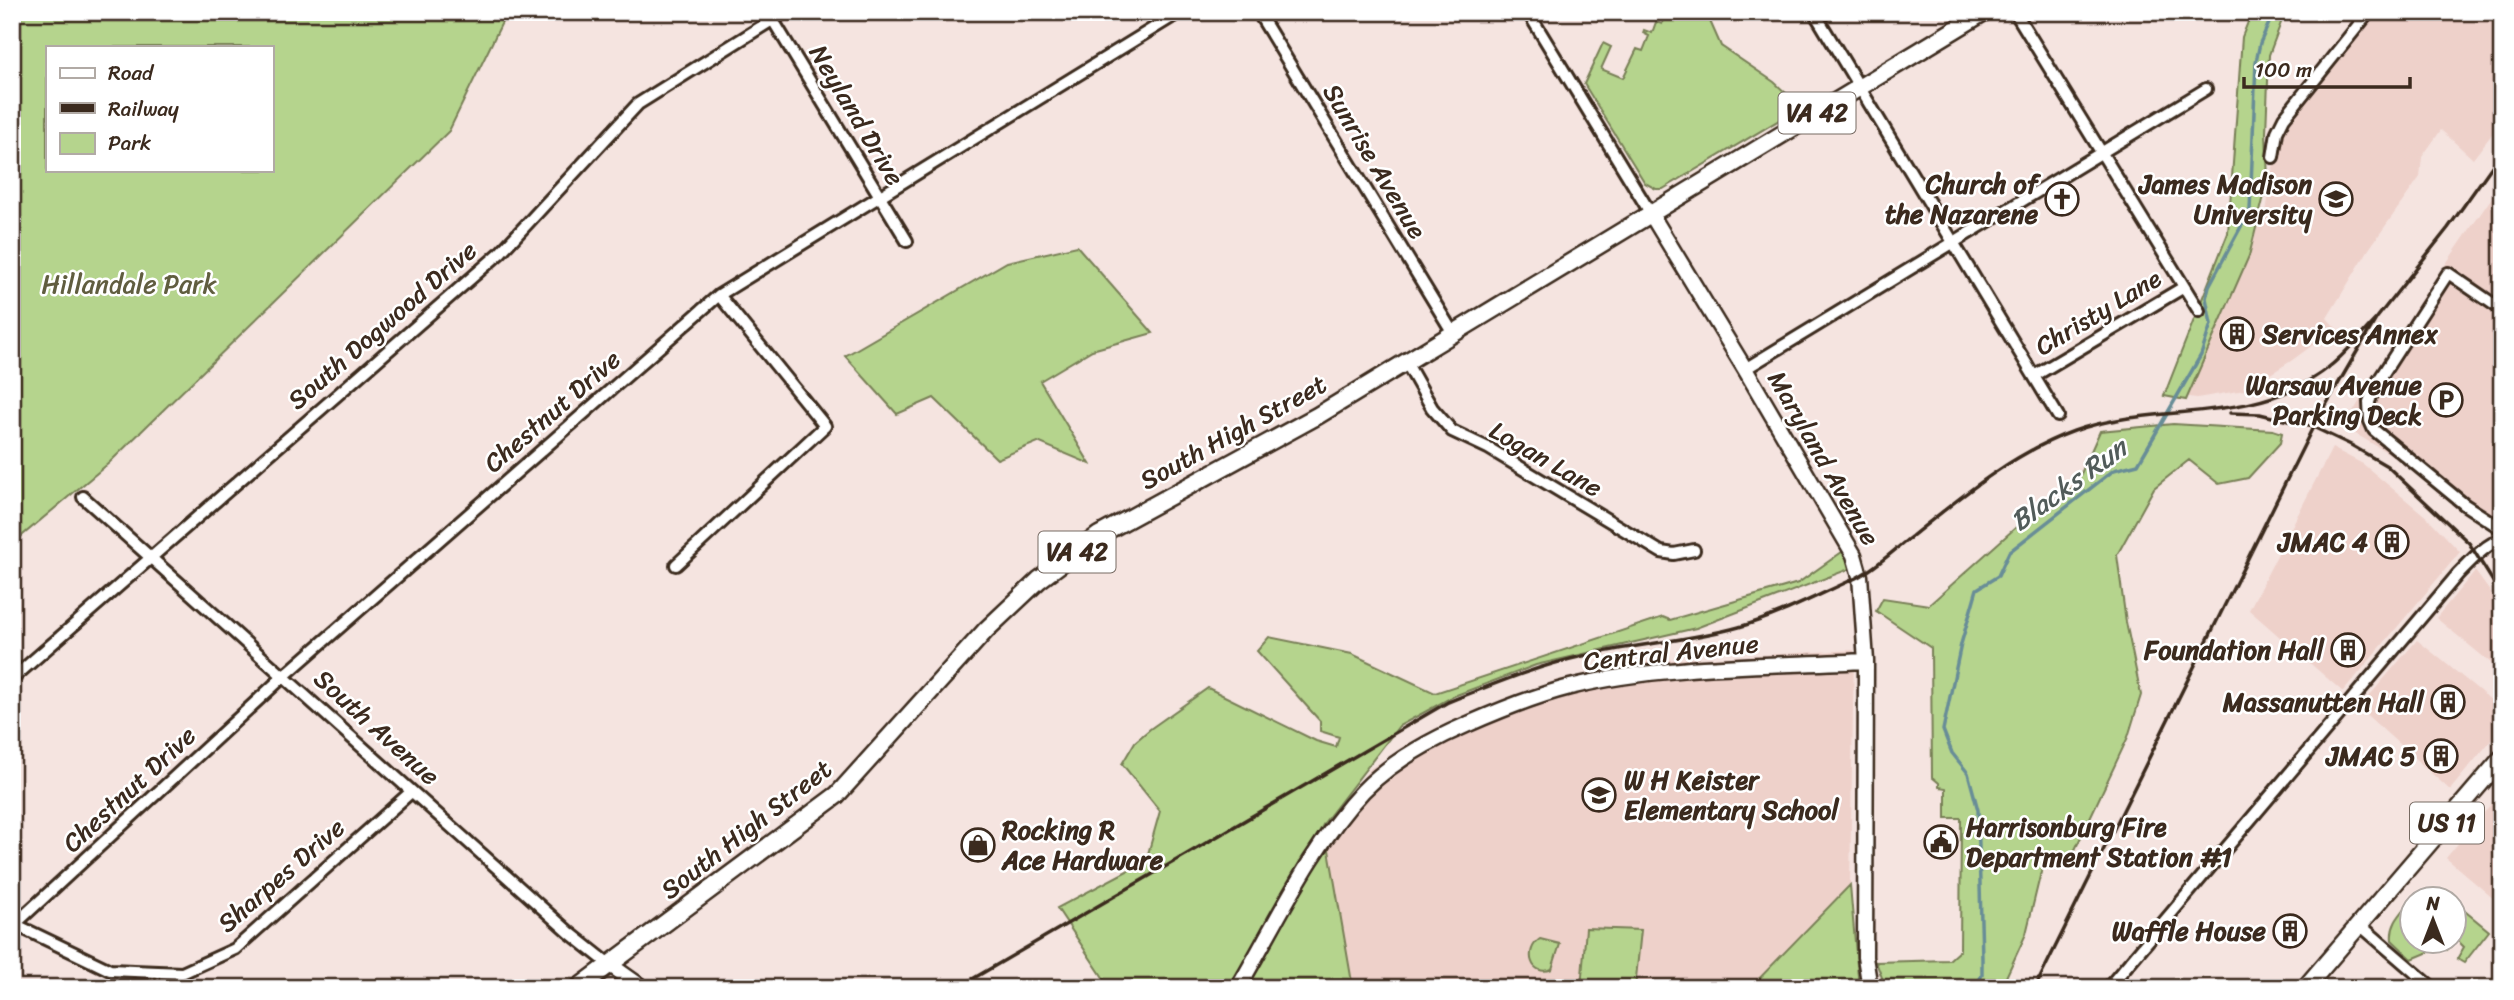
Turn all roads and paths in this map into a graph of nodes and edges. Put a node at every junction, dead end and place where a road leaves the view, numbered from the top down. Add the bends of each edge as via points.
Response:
1 (785, 12) edge
2 (1180, 12) edge
3 (1258, 12) edge
4 (1528, 12) edge
5 (1814, 12) edge
6 (1984, 12) edge
7 (2015, 12) edge
8 (2369, 12) edge
9 (770, 16) edge
10 (1860, 87) junction
11 (2206, 89) dead end
12 (2101, 152) junction
13 (2273, 157) dead end
14 (879, 196) junction
15 (1651, 214) junction
16 (906, 241) dead end
17 (1954, 242) junction
18 (2184, 288) junction
19 (719, 295) junction
20 (2502, 310) edge
21 (2199, 311) dead end
22 (1452, 333) junction
23 (1406, 362) junction
24 (1745, 369) junction
25 (2034, 376) junction
26 (2058, 416) dead end
27 (83, 497) dead end
28 (2502, 530) edge
29 (2502, 539) edge
30 (1694, 550) dead end
31 (151, 557) junction
32 (676, 565) dead end
33 (1866, 661) junction
34 (284, 676) junction
35 (12, 680) edge
36 (2502, 758) edge
37 (411, 792) junction
38 (14, 924) edge
39 (2360, 925) junction
40 (609, 964) junction
41 (578, 988) edge
42 (643, 988) edge
43 (1238, 988) edge
44 (1870, 988) edge
45 (2108, 988) edge
46 (2305, 988) edge
47 (2433, 988) edge

1 - 9 street, South Dogwood Drive
2 - 14 street, Chestnut Drive
3 - 22 street, Sunrise Avenue
4 - 15 street, Maryland Avenue
5 - 10 street
6 - 10 main road, South High Street / VA 42
7 - 12 street
8 - 13 street via 2284,118
9 - 14 street, Neyland Drive
9 - 31 street, South Dogwood Drive via 638,104 500,253
10 - 15 main road, South High Street / VA 42
10 - 17 street
11 - 12 street
12 - 17 street
12 - 18 street
14 - 16 street, Neyland Drive
14 - 19 street, Chestnut Drive
15 - 22 main road, South High Street / VA 42
15 - 24 main road, Maryland Avenue
17 - 24 street
17 - 25 street
18 - 21 street
18 - 25 street, Christy Lane
19 - 32 street via 825,426
19 - 34 street, Chestnut Drive
20 - 28 street via 2448,273 2369,402 2370,421 2382,438
22 - 23 main road, South High Street / VA 42
23 - 30 street, Logan Lane via 1432,408 1452,431 1661,552
23 - 40 main road, South High Street / VA 42 via 1099,536 1049,573 986,630 837,795
24 - 33 main road, Maryland Avenue via 1854,555 1860,576
25 - 26 street
27 - 31 street, South Avenue
29 - 45 street via 2458,575
31 - 34 street, South Avenue
31 - 35 street, South Dogwood Drive
33 - 43 main road, Central Avenue via 1670,672 1600,681 1516,704 1425,745 1365,789 1343,814
33 - 44 main road, Maryland Avenue via 1866,957
34 - 37 street, South Avenue
34 - 38 street, Chestnut Drive
36 - 39 main road, US 11
37 - 38 street, Sharpes Drive via 234,948 182,973 110,970
37 - 40 street, South Avenue
39 - 46 main road, US 11
39 - 47 street
40 - 41 main road, South High Street / VA 42
40 - 42 main road, South Avenue

